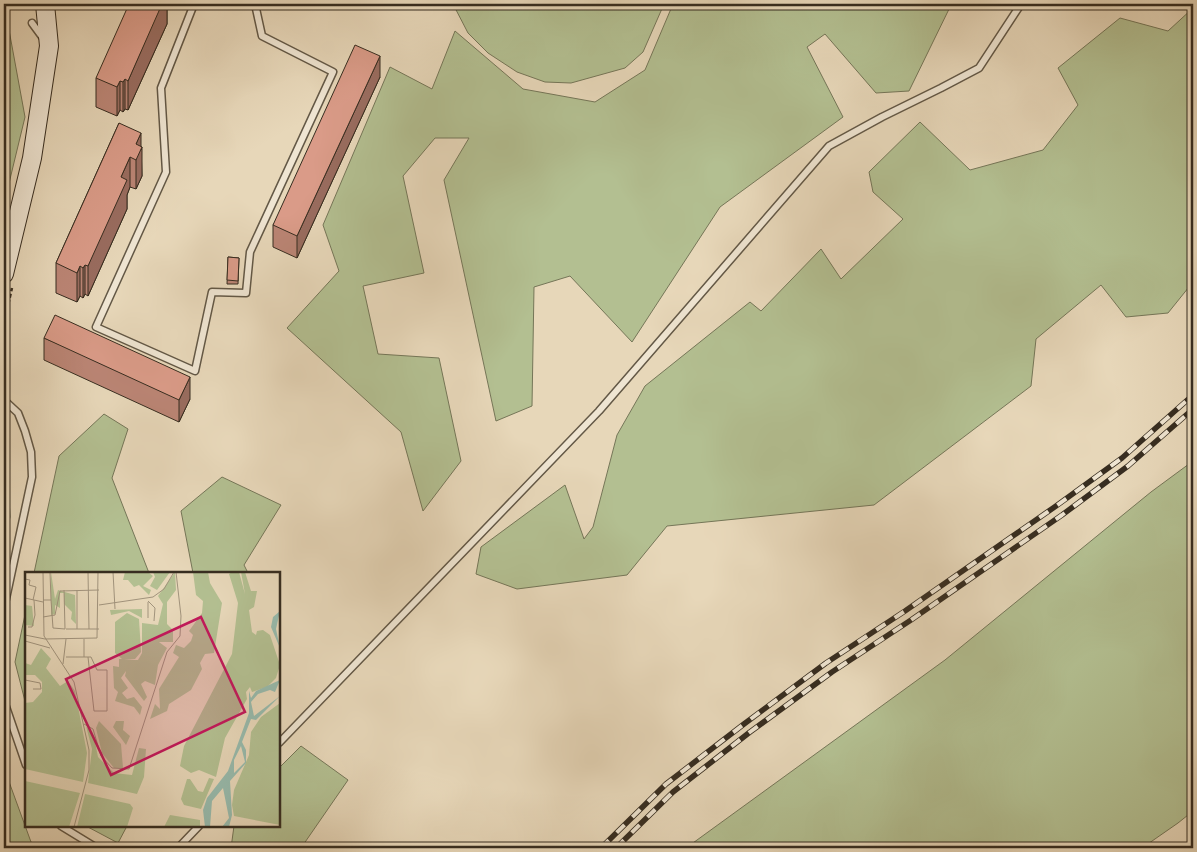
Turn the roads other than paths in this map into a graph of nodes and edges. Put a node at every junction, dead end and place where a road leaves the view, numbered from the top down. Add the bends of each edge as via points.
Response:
1 (45, 4) edge
2 (194, 4) edge
3 (255, 4) edge
4 (1021, 4) edge
5 (32, 23) dead end
6 (49, 46) junction
7 (4, 274) edge
8 (4, 400) edge
9 (4, 608) edge
10 (4, 701) edge
11 (280, 742) edge
12 (25, 762) edge
13 (63, 827) edge
14 (198, 827) edge
15 (97, 848) edge
16 (178, 848) edge

1 - 6 main road
2 - 3 lane via 161,88 166,172 96,327 195,371 212,292 246,294 250,252 333,72 262,36
4 - 11 lane via 979,68 829,146 599,411
5 - 6 lane
6 - 7 main road via 32,158
8 - 9 lane via 18,413 25,431 31,452 32,477
10 - 12 lane
13 - 15 lane
14 - 16 lane

